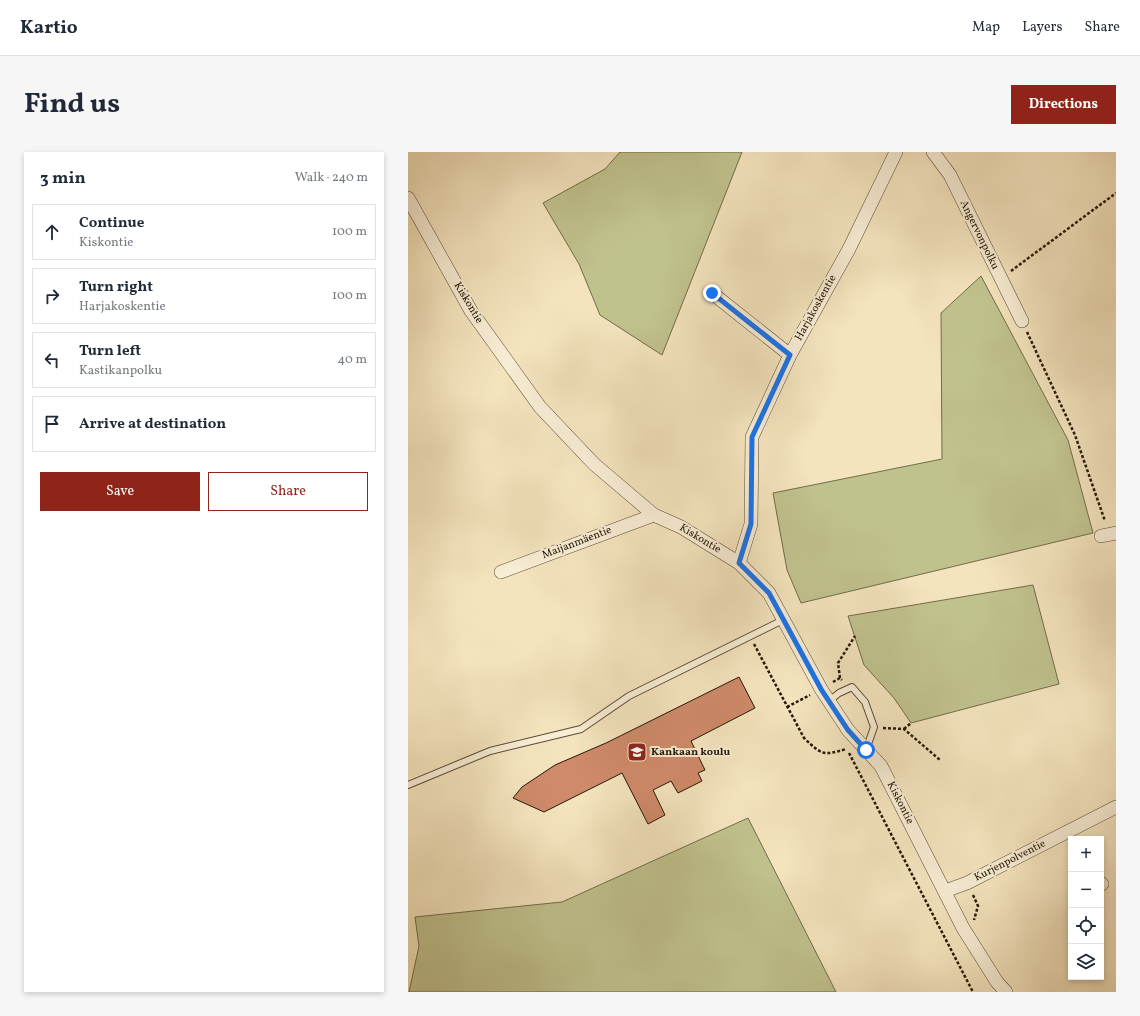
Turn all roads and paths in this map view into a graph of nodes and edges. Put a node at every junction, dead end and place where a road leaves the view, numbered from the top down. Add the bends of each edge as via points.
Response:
1 (896, 152) edge
2 (933, 152) edge
3 (1116, 193) edge
4 (408, 198) edge
5 (1001, 279) junction
6 (712, 293) dead end
7 (1022, 320) joint
8 (790, 355) junction
9 (654, 515) junction
10 (1109, 534) edge
11 (739, 563) junction
12 (501, 572) dead end
13 (783, 620) junction
14 (750, 636) junction
15 (855, 636) dead end
16 (840, 678) dead end
17 (829, 701) junction
18 (911, 723) dead end
19 (874, 727) junction
20 (904, 729) junction
21 (848, 730) junction
22 (847, 749) junction
23 (866, 750) junction
24 (940, 760) dead end
25 (408, 785) edge
26 (1116, 806) edge
27 (1068, 836) edge
28 (1069, 836) edge
29 (945, 891) junction
30 (973, 992) edge
31 (1006, 992) edge

1 - 8 street, Harjakoskentie via 849,249
2 - 5 street, Angervonpolku via 950,175
3 - 5 path
4 - 9 street, Kiskontie via 471,311 540,407 594,464
5 - 7 street, Angervonpolku
6 - 8 street
7 - 10 path via 1075,435
8 - 11 street, Harjakoskentie via 752,437 751,524
9 - 11 street, Kiskontie via 681,527
9 - 12 street, Maijanmäentie
11 - 13 street, Kiskontie via 769,593
13 - 14 lane
13 - 17 street, Kiskontie
14 - 22 path via 804,738 816,750 828,754
14 - 25 lane via 629,696 581,729 490,751
15 - 16 path via 838,663
17 - 19 lane via 852,687 865,702
17 - 21 street, Kiskontie
18 - 20 path
19 - 20 path
19 - 23 lane
20 - 24 path
21 - 22 path
21 - 23 street, Kiskontie
22 - 30 path
23 - 29 street, Kiskontie via 881,766
26 - 28 street, Kurjenpolventie
27 - 29 street, Kurjenpolventie
29 - 31 street, Kiskontie via 963,928

